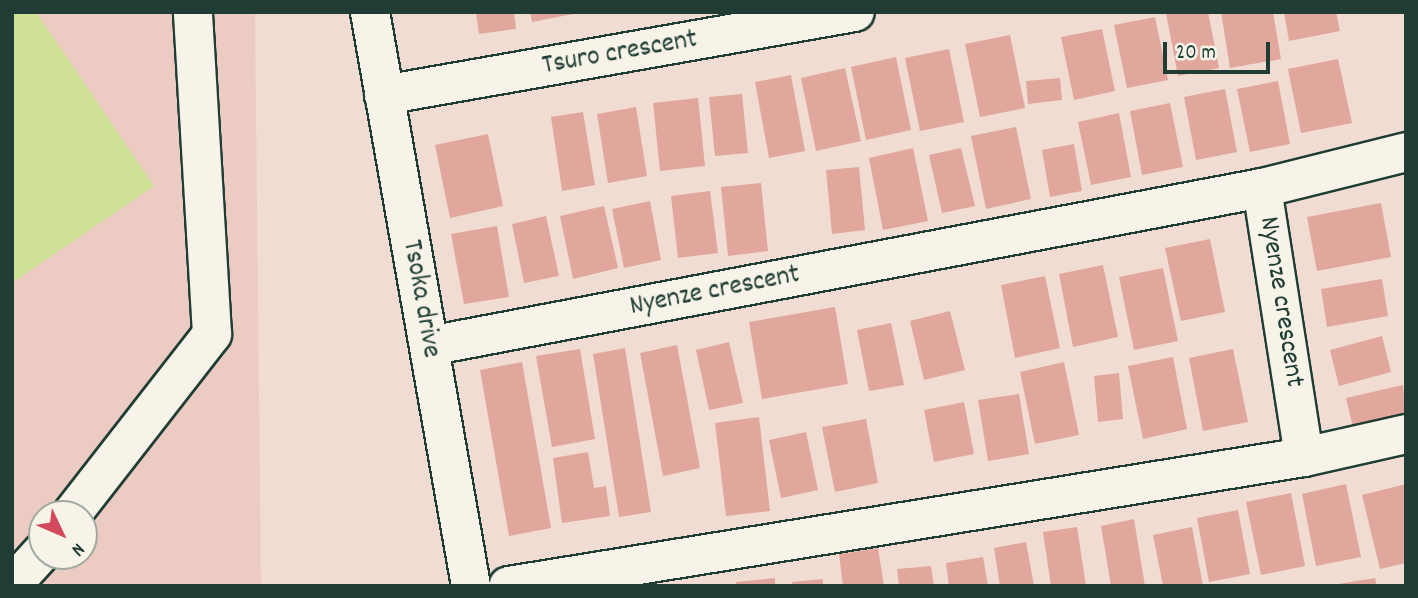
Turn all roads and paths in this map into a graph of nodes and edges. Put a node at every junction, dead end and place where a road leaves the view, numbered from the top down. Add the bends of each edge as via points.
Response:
1 (193, 12) edge
2 (370, 12) edge
3 (855, 12) edge
4 (384, 95) junction
5 (1406, 152) edge
6 (1262, 188) junction
7 (429, 346) junction
8 (1406, 433) edge
9 (1304, 457) junction
10 (83, 500) edge
11 (28, 567) edge
12 (12, 585) edge
13 (471, 586) edge
14 (508, 586) edge

1 - 10 street via 212,334
2 - 4 street, Tsoka drive
3 - 4 street, Tsuro crescent
4 - 7 street, Tsoka drive
5 - 6 street
6 - 7 street, Nyenze crescent
6 - 9 street, Nyenze crescent
7 - 13 street, Tsoka drive
8 - 9 street
9 - 14 street
11 - 12 street

